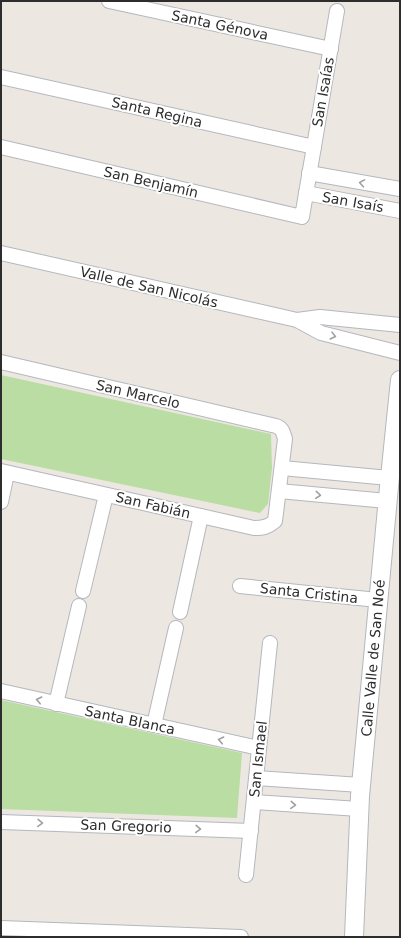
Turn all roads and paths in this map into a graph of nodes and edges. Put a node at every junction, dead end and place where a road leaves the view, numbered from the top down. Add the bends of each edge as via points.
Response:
1 (109, 1) edge
2 (337, 11) dead end
3 (331, 49) junction
4 (1, 77) edge
5 (1, 147) edge
6 (314, 147) junction
7 (309, 173) junction
8 (400, 189) edge
9 (306, 193) junction
10 (400, 211) edge
11 (302, 217) joint
12 (1, 253) edge
13 (297, 320) junction
14 (400, 325) edge
15 (400, 353) edge
16 (1, 362) edge
17 (400, 380) edge
18 (276, 426) joint
19 (282, 468) junction
20 (4, 472) edge
21 (390, 478) junction
22 (279, 491) junction
23 (106, 495) junction
24 (387, 501) junction
25 (1, 502) edge
26 (202, 516) junction
27 (240, 586) dead end
28 (83, 591) dead end
29 (378, 600) junction
30 (79, 606) dead end
31 (180, 612) dead end
32 (176, 628) dead end
33 (270, 643) dead end
34 (1, 691) edge
35 (56, 704) junction
36 (154, 725) junction
37 (259, 748) junction
38 (256, 778) junction
39 (361, 785) junction
40 (254, 802) junction
41 (359, 809) junction
42 (1, 822) edge
43 (251, 830) junction
44 (246, 875) dead end
45 (1, 928) edge
46 (241, 937) edge
47 (354, 937) edge

1 - 3 street, Santa Génova
2 - 3 street, San Isaías
3 - 6 street, San Isaías
4 - 6 street, Santa Regina
5 - 11 street, San Benjamín
6 - 7 street, San Isaías
8 -> 7 street
7 - 9 street, San Isaías
9 - 10 street, San Isaís
9 - 11 street, San Isaías
12 - 13 street, Valle de San Nicolás
13 - 14 street, Valle de San Nicolás via 320,317
13 -> 15 street, Valle de San Nicolás via 321,333
16 - 18 street, San Marcelo
17 - 21 street, Calle Valle de San Noé
18 - 19 street, San Fabián via 283,432 285,439
19 - 21 street
19 - 22 street, San Fabián
20 - 23 street, San Fabián
20 - 25 street
21 - 24 street, Calle Valle de San Noé
22 -> 24 street
22 - 26 street, San Fabián via 275,521 264,528
23 - 26 street, San Fabián
23 - 28 street
24 - 29 street, Calle Valle de San Noé
26 - 31 street
27 - 29 street, Santa Cristina
29 - 39 street, Calle Valle de San Noé
30 - 35 street
32 - 36 street
33 - 37 street, San Ismael
35 -> 34 street, Santa Blanca
35 - 36 street, Santa Blanca
37 -> 36 street, Santa Blanca
37 - 38 street, San Ismael
38 - 39 street
38 - 40 street, San Ismael
39 - 41 street, Calle Valle de San Noé
40 -> 41 street
40 - 43 street, San Ismael
41 - 47 street, Calle Valle de San Noé
42 -> 43 street, San Gregorio
43 - 44 street, San Ismael
45 - 46 street

